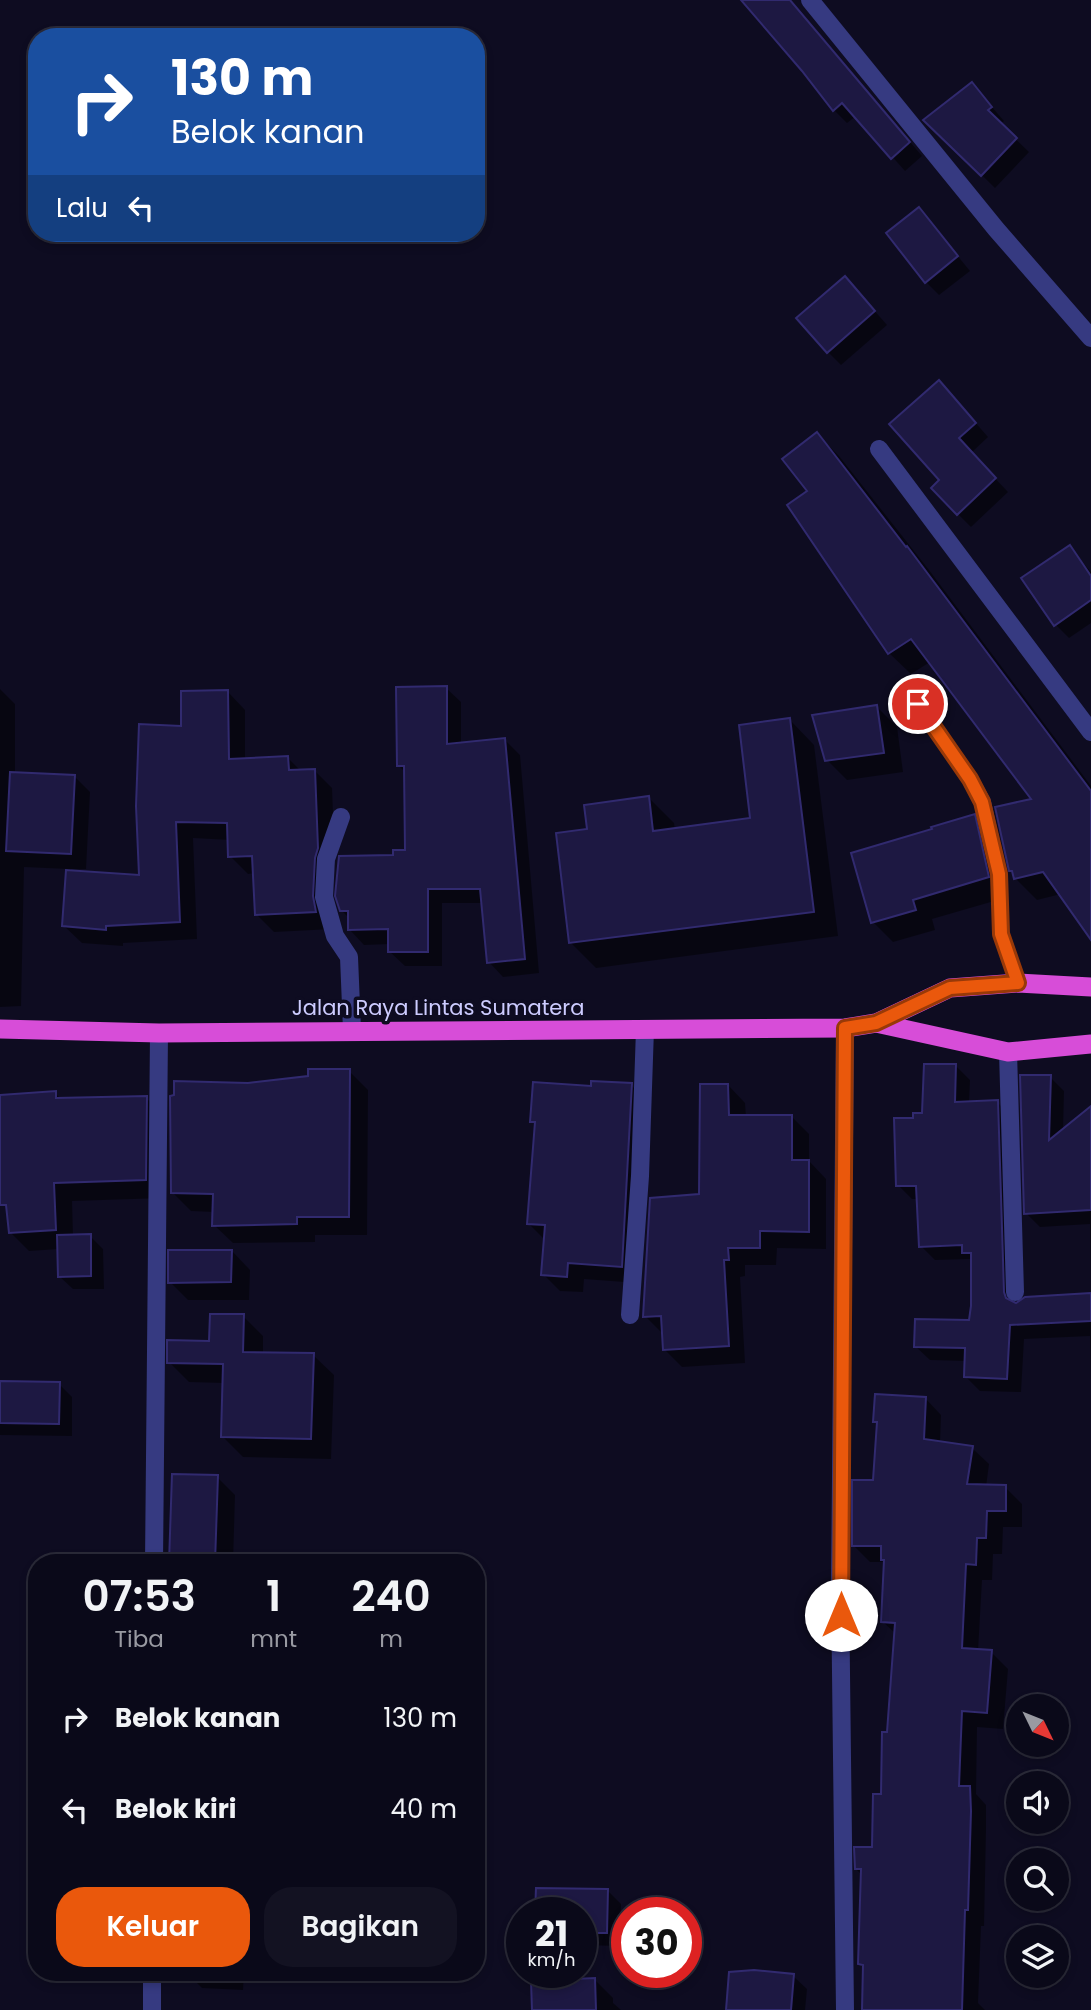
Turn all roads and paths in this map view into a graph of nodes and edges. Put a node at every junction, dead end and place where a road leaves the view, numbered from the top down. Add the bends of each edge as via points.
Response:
1 (810, 0) edge
2 (1091, 338) edge
3 (880, 449) dead end
4 (918, 704) dead end
5 (1091, 732) edge
6 (341, 817) dead end
7 (1018, 983) junction
8 (1091, 986) edge
9 (876, 1023) junction
10 (845, 1028) junction
11 (0, 1029) edge
12 (645, 1029) junction
13 (352, 1030) junction
14 (159, 1033) junction
15 (1091, 1044) edge
16 (1008, 1052) junction
17 (1015, 1292) dead end
18 (630, 1315) dead end
19 (155, 1554) edge
20 (152, 1981) edge
21 (152, 2010) edge
22 (845, 2010) edge

1 - 2 street
3 - 5 street
4 - 7 lane via 982,802 999,874 1001,934
6 - 13 street via 326,859 324,897 335,936 349,957
7 - 8 highway, Jalan Raya Lintas Sumatera
7 - 9 highway, Jalan Raya Lintas Sumatera via 950,988
9 - 10 highway, Jalan Raya Lintas Sumatera
9 - 16 highway, Jalan Raya Lintas Sumatera
10 - 12 highway, Jalan Raya Lintas Sumatera
10 - 22 street via 840,1588
11 - 14 highway, Jalan Raya Lintas Sumatera
12 - 13 highway, Jalan Raya Lintas Sumatera
12 - 18 street
13 - 14 highway, Jalan Raya Lintas Sumatera
14 - 19 street
15 - 16 highway, Jalan Raya Lintas Sumatera
16 - 17 street
20 - 21 street

